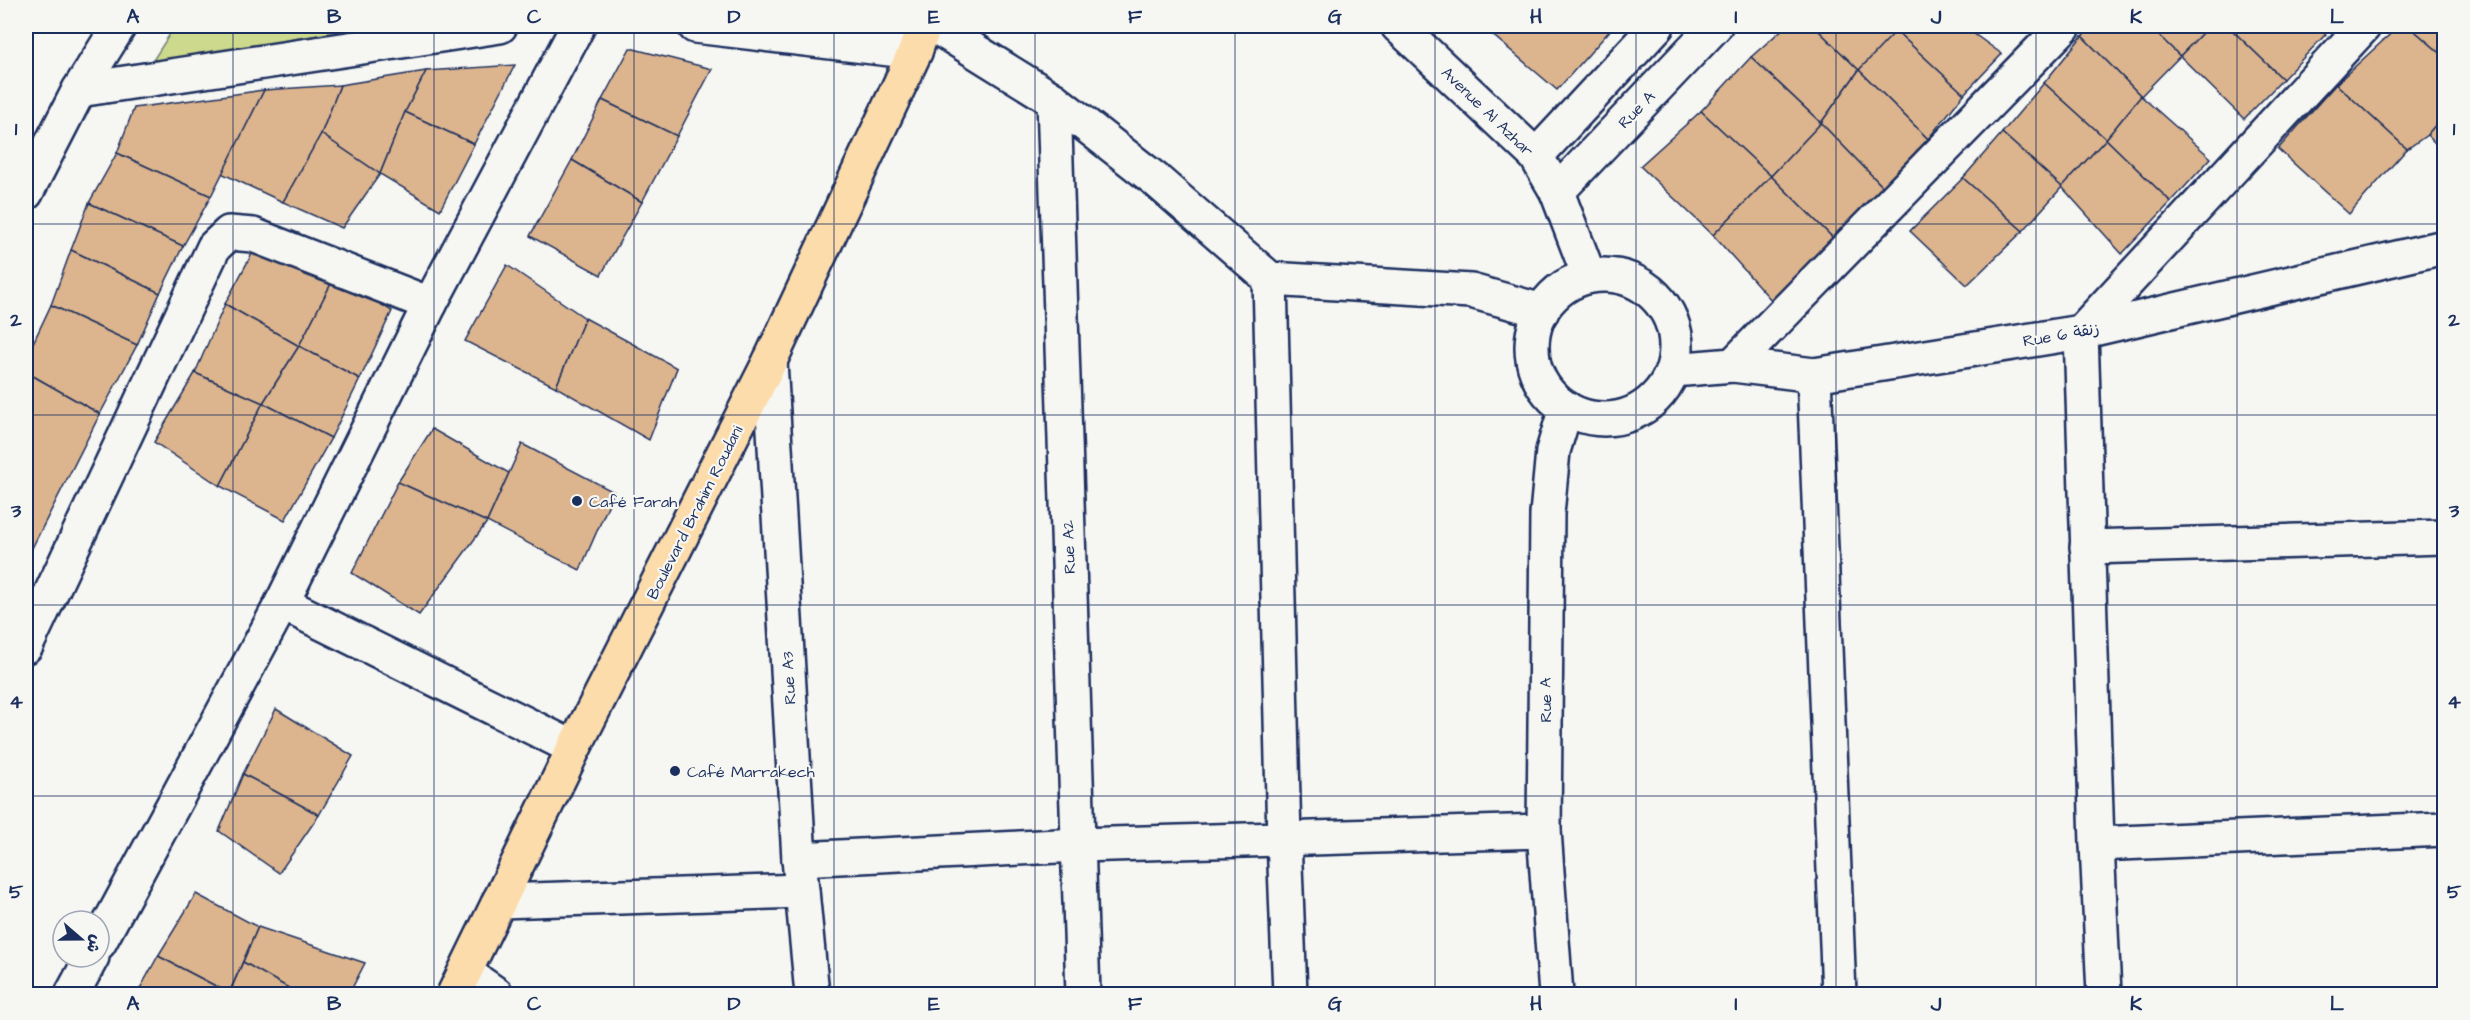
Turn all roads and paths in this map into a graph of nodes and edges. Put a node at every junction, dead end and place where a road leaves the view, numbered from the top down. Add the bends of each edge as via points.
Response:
1 (119, 26) edge
2 (500, 26) edge
3 (579, 26) edge
4 (696, 26) edge
5 (935, 26) edge
6 (1398, 26) edge
7 (1657, 26) edge
8 (1715, 26) edge
9 (2064, 26) edge
10 (2364, 26) edge
11 (920, 39) edge
12 (79, 90) junction
13 (1054, 100) junction
14 (1536, 156) junction
15 (1557, 192) junction
16 (26, 193) edge
17 (2445, 246) edge
18 (1589, 276) junction
19 (1270, 279) junction
20 (430, 304) junction
21 (1542, 310) junction
22 (2081, 332) junction
23 (770, 362) junction
24 (1733, 365) junction
25 (1673, 370) junction
26 (1814, 375) junction
27 (1566, 408) junction
28 (2445, 537) edge
29 (2087, 547) junction
30 (282, 603) junction
31 (26, 646) edge
32 (574, 748) junction
33 (2445, 830) edge
34 (1544, 831) junction
35 (1284, 839) junction
36 (2097, 844) junction
37 (1078, 845) junction
38 (799, 859) junction
39 (802, 891) junction
40 (499, 901) junction
41 (111, 922) edge
42 (86, 969) edge
43 (460, 984) edge
44 (72, 994) edge
45 (496, 994) edge
46 (812, 994) edge
47 (1083, 994) edge
48 (1290, 994) edge
49 (1556, 994) edge
50 (1839, 994) edge
51 (2104, 994) edge

1 - 12 street
2 - 12 street
3 - 20 street
4 - 11 street
5 - 13 street
6 - 14 street, Avenue Al Azhar
7 - 14 street
8 - 15 street, Rue A
9 - 24 street
10 - 22 street
11 - 23 main road, Boulevard Brahim Roudani
12 - 16 street
13 - 19 street via 1156,180
13 - 37 street, Rue A2
14 - 15 street, Avenue Al Azhar
15 - 18 street, Avenue Al Azhar
17 - 22 street, Rue 6 زنقة
18 - 21 street via 1555,294
18 - 25 street via 1615,275 1639,283 1659,299 1672,321 1677,345
19 - 21 street via 1471,291
19 - 35 street
20 - 30 street
20 - 31 street via 253,235 230,233 214,248
21 - 27 street via 1534,331 1538,375 1549,394
22 - 26 street, Rue 6 زنقة
22 - 29 street
23 - 32 main road, Boulevard Brahim Roudani
23 - 38 street, Rue A3
24 - 25 street, Rue 6 زنقة
24 - 26 street, Rue 6 زنقة
25 - 27 street via 1663,390 1629,415 1586,417
26 - 50 street
27 - 34 street, Rue A via 1552,451 1547,514
28 - 29 street
29 - 36 street
30 - 32 street
30 - 41 street
32 - 40 main road, Boulevard Brahim Roudani
33 - 36 street
34 - 35 street
34 - 49 street, Rue A
35 - 37 street
35 - 48 street
36 - 51 street
37 - 38 street
37 - 47 street, Rue A2
38 - 39 street, Rue A3
39 - 40 street
39 - 46 street, Rue A3
40 - 43 main road, Boulevard Brahim Roudani
42 - 44 street
43 - 45 street

